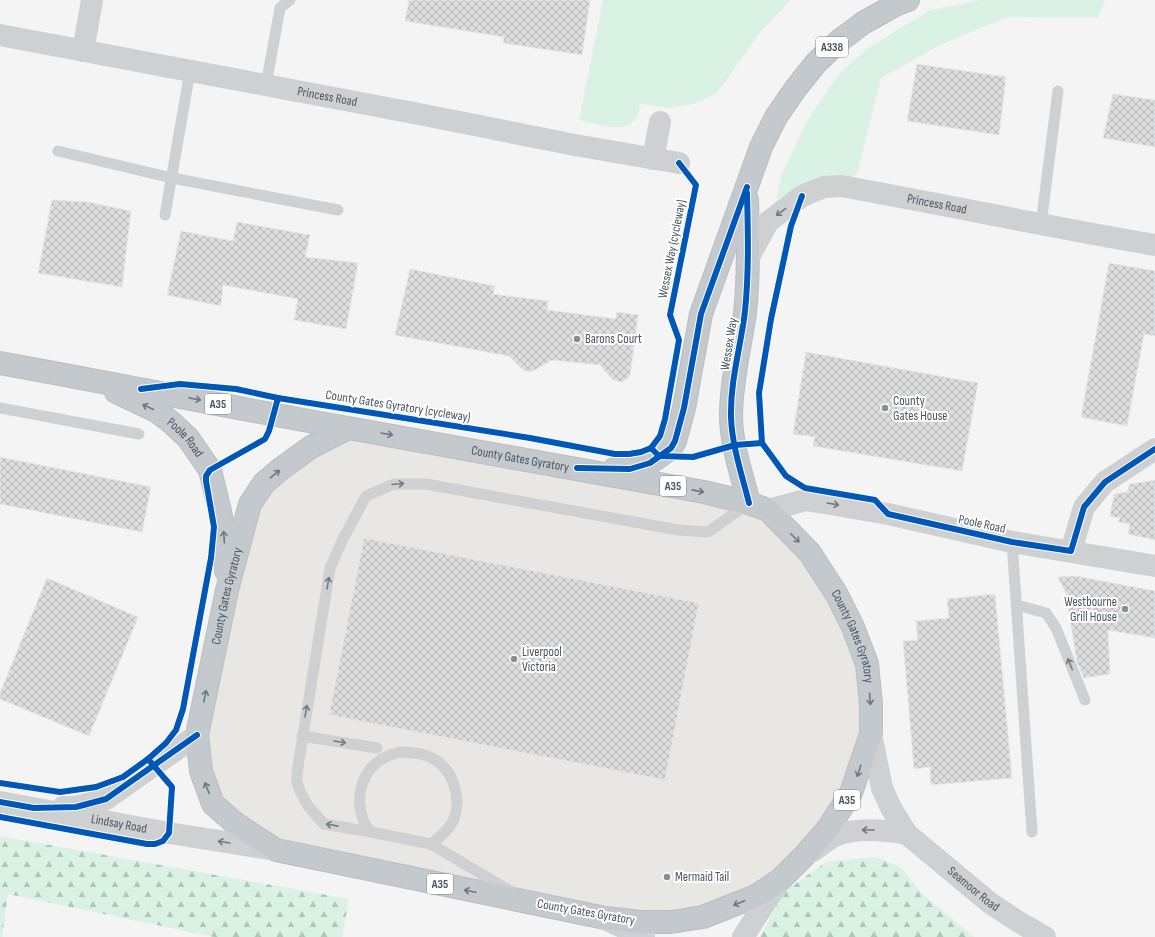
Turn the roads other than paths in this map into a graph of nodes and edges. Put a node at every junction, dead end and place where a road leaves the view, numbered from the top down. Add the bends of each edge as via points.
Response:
1 (92, 0) edge
2 (290, 0) edge
3 (908, 0) edge
4 (0, 35) edge
5 (83, 51) junction
6 (190, 71) junction
7 (266, 85) junction
8 (1058, 91) dead end
9 (660, 122) dead end
10 (58, 151) dead end
11 (653, 159) junction
12 (679, 163) dead end
13 (172, 178) junction
14 (747, 187) junction
15 (338, 210) dead end
16 (165, 216) dead end
17 (1041, 224) junction
18 (1155, 245) edge
19 (749, 257) junction
20 (0, 363) edge
21 (88, 379) junction
22 (0, 408) edge
23 (348, 428) junction
24 (139, 434) dead end
25 (1155, 448) edge
26 (577, 468) junction
27 (758, 507) junction
28 (1012, 542) junction
29 (1071, 551) junction
30 (1155, 566) edge
31 (227, 590) junction
32 (1017, 605) junction
33 (1085, 700) dead end
34 (871, 734) junction
35 (197, 735) junction
36 (302, 736) junction
37 (377, 748) dead end
38 (0, 802) edge
39 (34, 808) junction
40 (371, 832) junction
41 (1032, 832) dead end
42 (907, 834) junction
43 (431, 844) junction
44 (276, 850) junction
45 (804, 856) junction
46 (780, 880) junction
47 (530, 903) junction
48 (604, 918) junction
49 (644, 937) edge
50 (743, 937) edge
51 (1046, 937) edge

1 - 5 street
2 - 7 lane via 280,8
3 - 14 highway, Wessex Way / A338 via 863,23 816,63 776,117 761,147
4 - 5 street, Princess Road
5 - 6 street, Princess Road
6 - 7 street, Princess Road
6 - 13 lane
7 - 11 street, Princess Road
8 - 17 lane
9 - 11 street
10 - 13 lane
11 - 12 street, Princess Road
13 - 15 lane
13 - 16 lane
14 - 19 highway, Wessex Way / A338
14 - 26 highway, A338 via 701,314 680,427 671,448 650,463 630,469
17 - 18 street, Princess Road
17 -> 19 street, Princess Road via 841,186 824,187 802,196 768,222
19 - 27 highway, Wessex Way / A338 via 745,312 731,417 738,459
20 - 21 highway, Poole Road / A35
21 -> 23 highway, Poole Road / A35
31 -> 21 highway, Poole Road / A35 via 224,531 210,470 188,438 158,412
22 - 24 lane
23 -> 26 highway, County Gates Gyratory / A35
31 -> 23 highway, County Gates Gyratory / A35 via 250,504 264,483 311,447
25 - 29 street via 1105,482 1084,507
26 -> 27 highway, County Gates Gyratory / A35 via 704,492
27 -> 28 street, Poole Road via 806,500 888,514
27 -> 34 highway, County Gates Gyratory / A35 via 810,553 837,595 853,627 867,664
36 -> 27 lane via 330,568 366,496 394,484 426,484 678,530 708,532
28 - 29 street, Poole Road
28 - 32 lane
29 - 30 street, Poole Road
35 -> 31 highway, County Gates Gyratory / A35
33 -> 32 lane via 1056,628 1046,613
32 - 41 lane
34 - 42 street, Seamoor Road via 882,788
34 -> 45 highway, County Gates Gyratory / A35 via 852,794
35 - 39 street, Lindsay Road via 106,799 76,807
44 -> 35 highway, County Gates Gyratory / A35 via 236,824 213,804 201,771
36 -> 37 lane
40 -> 36 lane via 324,824 308,806 300,791 297,773
38 - 39 street, Lindsay Road
44 -> 39 street, Lindsay Road via 169,834
40 - 43 lane
40 - 43 lane via 363,820 359,806 364,777 385,757 401,752 418,753 434,759 447,770 455,785 457,802 454,819 444,833
42 -> 45 street via 861,830 835,836
42 - 51 street, Seamoor Road via 990,903
43 - 47 lane
47 -> 44 highway, County Gates Gyratory / A35
45 - 46 highway, County Gates Gyratory / A35
46 -> 48 highway, County Gates Gyratory / A35 via 756,896 703,917 671,922
46 - 50 main road
47 - 48 highway, County Gates Gyratory / A35
48 - 49 main road

